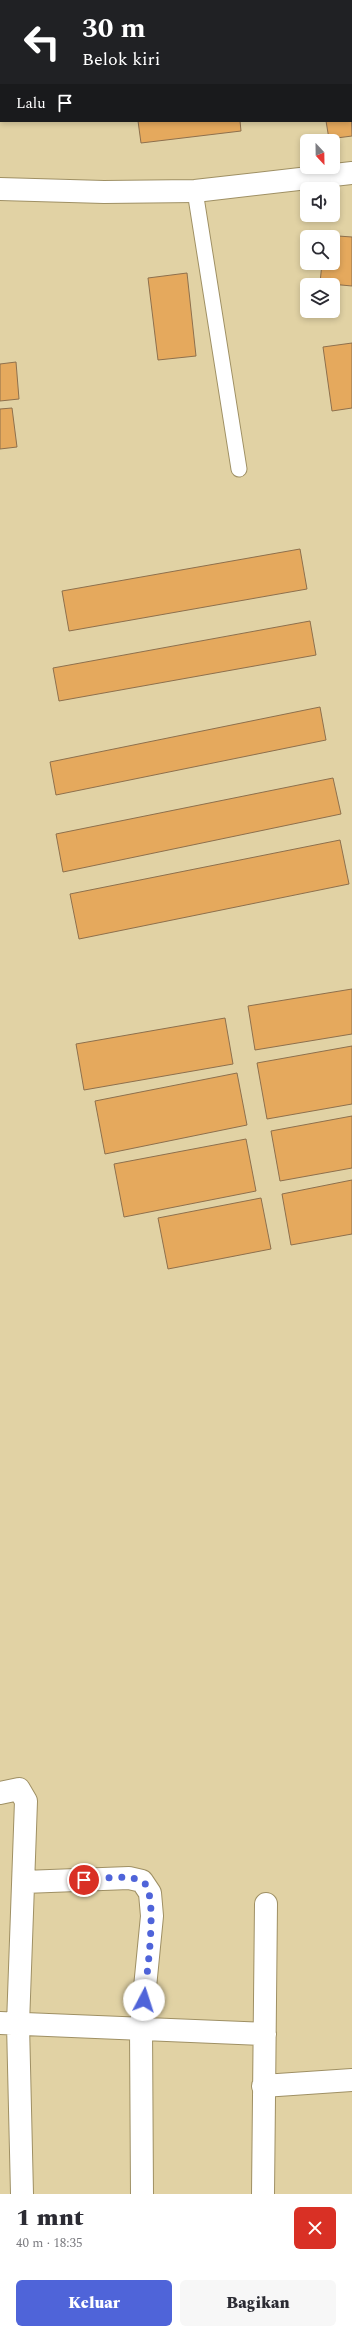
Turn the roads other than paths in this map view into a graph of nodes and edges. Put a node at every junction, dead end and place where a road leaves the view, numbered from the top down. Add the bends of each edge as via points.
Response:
1 (352, 173) edge
2 (0, 189) edge
3 (195, 191) junction
4 (239, 469) dead end
5 (0, 1793) edge
6 (24, 1882) junction
7 (266, 1904) dead end
8 (9, 2023) edge
9 (141, 2028) junction
10 (265, 2034) junction
11 (352, 2080) edge
12 (263, 2086) junction
13 (22, 2194) edge
14 (142, 2194) edge
15 (263, 2194) edge

1 - 3 street
2 - 3 street
3 - 4 lane
5 - 6 street via 19,1788 26,1801
6 - 8 street
6 - 9 street via 129,1878 142,1881 147,1886 152,1916
7 - 10 street
8 - 9 street
8 - 13 street
9 - 10 street
9 - 14 street
10 - 12 street
11 - 12 street
12 - 15 street

